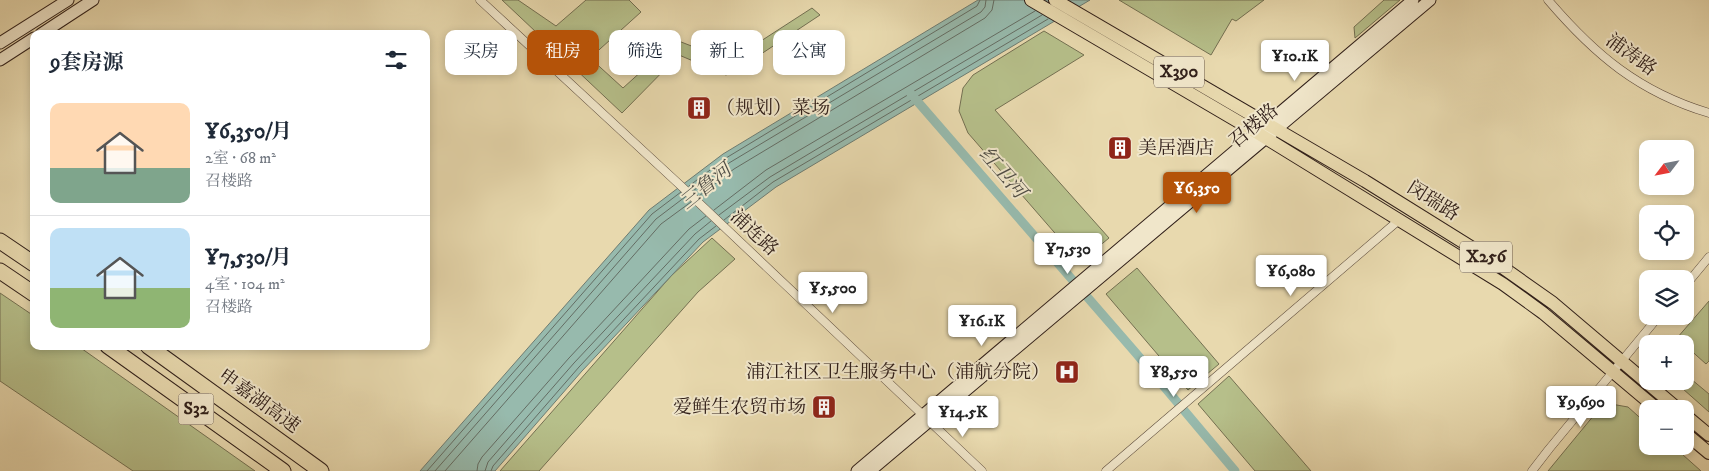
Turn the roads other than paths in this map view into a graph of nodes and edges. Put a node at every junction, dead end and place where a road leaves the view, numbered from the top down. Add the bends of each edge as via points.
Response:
1 (68, 0) edge
2 (93, 0) edge
3 (480, 0) edge
4 (1031, 0) edge
5 (1055, 0) edge
6 (1413, 0) edge
7 (1430, 0) edge
8 (1548, 0) edge
9 (47, 30) edge
10 (30, 41) edge
11 (0, 43) edge
12 (0, 60) edge
13 (1709, 113) edge
14 (1272, 126) junction
15 (1261, 136) junction
16 (1399, 220) junction
17 (0, 241) edge
18 (1709, 257) edge
19 (30, 261) edge
20 (0, 271) edge
21 (1694, 275) edge
22 (30, 291) edge
23 (1652, 325) edge
24 (114, 350) edge
25 (154, 350) edge
26 (1622, 361) junction
27 (1614, 372) junction
28 (1647, 400) edge
29 (1668, 400) edge
30 (925, 418) junction
31 (1694, 422) edge
32 (1709, 435) edge
33 (1694, 440) edge
34 (1709, 453) edge
35 (319, 469) edge
36 (284, 471) edge
37 (857, 471) edge
38 (870, 471) edge
39 (982, 471) edge
40 (1106, 471) edge
41 (1532, 471) edge

1 - 11 street
2 - 9 street
3 - 30 street, 浦连路
4 - 15 main road, X390
5 - 14 main road, X390
6 - 14 street, 召楼路
7 - 14 street, 召楼路
8 - 13 street, 浦涛路 via 1589,44 1631,78 1659,94
10 - 12 street
14 - 15 street, 召楼路
14 - 26 main road, 闵瑞路 / X256 via 1495,262 1553,303
15 - 16 main road, 闵瑞路 / X256
15 - 30 street, 召楼路
16 - 27 main road, 闵瑞路 / X256 via 1511,290
16 - 40 street
17 - 19 highway
18 - 21 street
20 - 22 highway
23 - 26 street
24 - 36 highway, S32
25 - 35 highway, 申嘉湖高速 / S32
26 - 27 street
26 - 29 main road, 闵瑞路 / X256
27 - 28 main road, 闵瑞路 / X256
27 - 41 street
30 - 37 street
30 - 38 street
30 - 39 street, 浦连路
31 - 32 main road
33 - 34 main road

